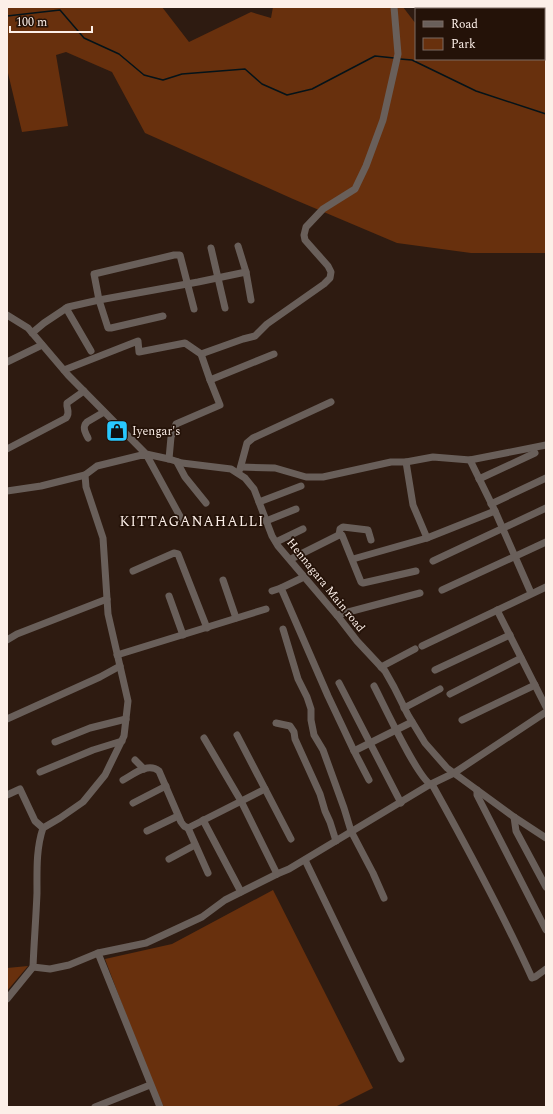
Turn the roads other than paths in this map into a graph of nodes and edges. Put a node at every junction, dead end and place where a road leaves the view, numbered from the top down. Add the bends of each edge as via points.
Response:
1 (394, 7) edge
2 (238, 246) dead end
3 (211, 248) dead end
4 (246, 272) junction
5 (218, 278) junction
6 (188, 284) junction
7 (99, 300) junction
8 (252, 300) dead end
9 (66, 308) junction
10 (225, 308) dead end
11 (194, 309) dead end
12 (7, 315) edge
13 (163, 316) dead end
14 (32, 333) junction
15 (42, 345) junction
16 (91, 351) dead end
17 (201, 354) junction
18 (274, 354) dead end
19 (7, 362) edge
20 (64, 370) junction
21 (210, 380) junction
22 (84, 391) junction
23 (331, 402) dead end
24 (104, 412) junction
25 (88, 438) dead end
26 (546, 445) edge
27 (7, 449) edge
28 (536, 453) dead end
29 (146, 454) junction
30 (169, 459) junction
31 (470, 460) junction
32 (177, 462) junction
33 (406, 462) junction
34 (240, 470) junction
35 (85, 475) junction
36 (546, 478) edge
37 (479, 479) junction
38 (301, 486) dead end
39 (7, 491) edge
40 (259, 502) junction
41 (206, 504) dead end
42 (491, 504) junction
43 (546, 508) edge
44 (296, 509) dead end
45 (495, 511) junction
46 (182, 520) dead end
47 (266, 521) junction
48 (303, 529) dead end
49 (502, 529) junction
50 (339, 535) junction
51 (427, 538) junction
52 (372, 540) dead end
53 (276, 542) junction
54 (546, 542) edge
55 (515, 557) junction
56 (291, 559) junction
57 (352, 559) junction
58 (433, 561) dead end
59 (416, 570) dead end
60 (133, 571) dead end
61 (304, 577) junction
62 (223, 580) dead end
63 (546, 587) edge
64 (281, 588) junction
65 (442, 590) dead end
66 (272, 591) dead end
67 (420, 593) dead end
68 (531, 593) junction
69 (169, 596) dead end
70 (107, 599) junction
71 (266, 609) dead end
72 (497, 610) junction
73 (337, 615) junction
74 (236, 618) junction
75 (207, 628) junction
76 (283, 629) dead end
77 (183, 635) junction
78 (510, 635) junction
79 (7, 640) edge
80 (118, 655) junction
81 (521, 658) junction
82 (120, 666) junction
83 (381, 667) junction
84 (435, 670) dead end
85 (339, 683) dead end
86 (535, 685) junction
87 (374, 686) dead end
88 (440, 689) dead end
89 (450, 694) dead end
90 (546, 707) edge
91 (404, 708) junction
92 (546, 712) edge
93 (126, 719) junction
94 (7, 720) edge
95 (462, 720) dead end
96 (412, 722) junction
97 (276, 723) dead end
98 (396, 731) junction
99 (237, 735) dead end
100 (204, 738) dead end
101 (122, 741) junction
102 (56, 742) dead end
103 (370, 743) junction
104 (354, 751) junction
105 (135, 760) dead end
106 (144, 769) junction
107 (40, 772) dead end
108 (454, 772) junction
109 (123, 780) dead end
110 (369, 780) dead end
111 (429, 785) junction
112 (166, 786) junction
113 (265, 789) junction
114 (477, 790) junction
115 (7, 796) edge
116 (241, 801) junction
117 (133, 803) dead end
118 (401, 803) junction
119 (178, 816) junction
120 (514, 818) junction
121 (203, 820) junction
122 (43, 828) junction
123 (188, 828) junction
124 (147, 831) dead end
125 (351, 832) junction
126 (546, 838) edge
127 (291, 839) dead end
128 (336, 841) junction
129 (195, 845) junction
130 (169, 859) dead end
131 (305, 860) junction
132 (208, 873) dead end
133 (277, 874) junction
134 (546, 887) edge
135 (241, 892) junction
136 (384, 898) dead end
137 (546, 930) edge
138 (98, 953) junction
139 (33, 967) junction
140 (546, 970) edge
141 (7, 999) edge
142 (401, 1059) dead end
143 (150, 1084) junction
144 (95, 1107) edge
145 (160, 1107) edge

1 - 17 street via 398,54 383,120 366,166 355,189 323,209 306,227 304,235 305,240 328,266 330,278 267,324 255,336
2 - 4 street
3 - 5 street
4 - 5 street
4 - 8 street
5 - 6 street
5 - 10 street
6 - 7 street
6 - 7 street via 180,255 174,255 94,274
6 - 11 street
7 - 9 street
7 - 13 street via 108,328
9 - 14 street
9 - 16 street
12 - 14 street
14 - 15 street
15 - 19 street
15 - 20 street
17 - 20 street via 184,342 139,352 138,341
17 - 21 street
18 - 21 street
20 - 22 street
21 - 30 street via 220,405 176,424 171,437
22 - 24 street
22 - 27 street via 67,403 69,415 66,418
23 - 34 street via 253,438 248,443
24 - 25 street via 84,424
24 - 29 street
26 - 31 street
28 - 37 street
29 - 30 street
29 - 35 street via 97,466
29 - 46 street
30 - 32 street
31 - 33 street via 433,457
31 - 37 street
32 - 34 street
32 - 41 street
33 - 34 street via 391,462 323,477 306,477 274,468
33 - 51 street via 412,505
34 - 40 street, Hennagara Main road via 254,489
35 - 39 street
35 - 70 street via 86,487 103,538
36 - 42 street
37 - 42 street
38 - 40 street
40 - 47 street, Hennagara Main road
42 - 45 street
43 - 49 street
44 - 47 street
45 - 49 street
45 - 51 street
47 - 53 street, Hennagara Main road
48 - 53 street
49 - 55 street
49 - 58 street
50 - 52 street via 343,527 368,530
50 - 56 street
50 - 57 street via 342,535
51 - 57 street
53 - 56 street, Hennagara Main road
54 - 55 street
55 - 65 street
55 - 68 street
56 - 61 street, Hennagara Main road
57 - 59 street via 363,583
60 - 75 street via 174,553 178,554
61 - 64 street
61 - 73 street, Hennagara Main road
62 - 74 street
63 - 68 street
64 - 66 street
64 - 104 street
67 - 73 street
68 - 72 street
69 - 77 street
70 - 79 street
70 - 80 street
71 - 74 street
72 - 78 street
72 - 83 street
73 - 83 street, Hennagara Main road via 357,642
74 - 75 street
75 - 77 street
76 - 125 street via 298,679 311,708 314,735 323,750
77 - 80 street
78 - 81 street
78 - 84 street
80 - 82 street
81 - 86 street
81 - 89 street
82 - 93 street via 128,702
82 - 94 street
83 - 91 street, Hennagara Main road
85 - 103 street
86 - 90 street
86 - 95 street
87 - 98 street
88 - 91 street
91 - 96 street, Hennagara Main road
92 - 108 street
93 - 101 street
93 - 102 street via 90,728
96 - 98 street
96 - 108 street, Hennagara Main road via 425,743 447,768
97 - 128 street via 290,726 294,732
98 - 103 street
98 - 111 street
99 - 113 street
100 - 116 street
101 - 107 street
101 - 122 street via 105,775 84,802
103 - 104 street
103 - 118 street
104 - 110 street
105 - 106 street
106 - 109 street
106 - 112 street via 150,767 159,771
108 - 111 street
108 - 114 street, Hennagara Main road
111 - 118 street
111 - 140 street via 433,786 451,818 511,932 532,978
112 - 117 street
112 - 119 street
113 - 116 street
113 - 127 street
114 - 120 street, Hennagara Main road
114 - 137 street
115 - 122 street via 20,789 35,821
116 - 121 street
116 - 133 street
118 - 125 street
119 - 123 street
119 - 124 street
120 - 126 street, Hennagara Main road
120 - 134 street via 516,831
121 - 123 street
121 - 135 street
122 - 139 street via 37,862
123 - 129 street
125 - 128 street
125 - 136 street
128 - 131 street
129 - 130 street
129 - 132 street
131 - 133 street
131 - 142 street
133 - 135 street
135 - 138 street via 202,917 146,943
138 - 139 street via 69,965 50,969
138 - 143 street
139 - 141 street
143 - 144 street
143 - 145 street

